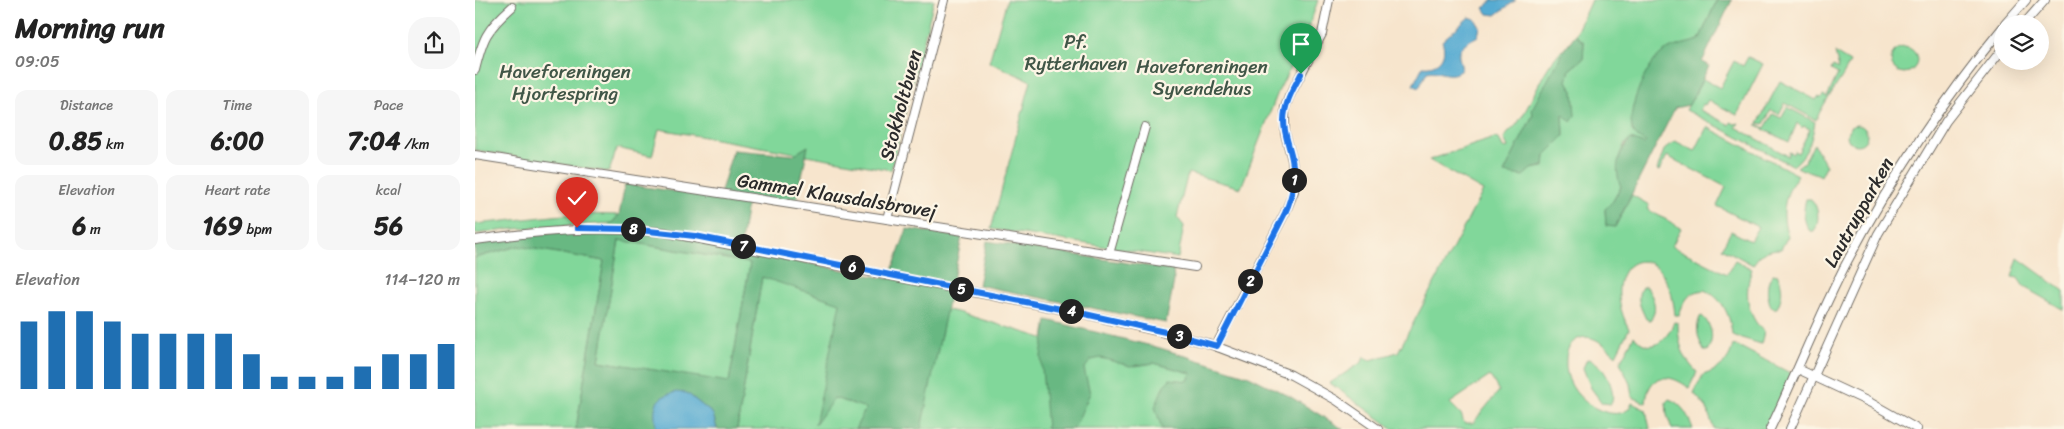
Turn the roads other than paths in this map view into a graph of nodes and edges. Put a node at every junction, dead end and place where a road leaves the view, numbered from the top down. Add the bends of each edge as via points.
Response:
1 (944, 0) edge
2 (1329, 0) edge
3 (2026, 0) edge
4 (2045, 0) edge
5 (512, 7) dead end
6 (2013, 15) edge
7 (2031, 15) edge
8 (1994, 38) edge
9 (1994, 60) edge
10 (475, 70) edge
11 (1145, 127) dead end
12 (475, 156) edge
13 (887, 219) junction
14 (475, 240) edge
15 (1109, 254) junction
16 (1195, 266) dead end
17 (1217, 346) junction
18 (1798, 368) junction
19 (1814, 376) junction
20 (1378, 429) edge
21 (1770, 429) edge
22 (1790, 429) edge
23 (1917, 429) edge

1 - 13 street, Stokholtbuen
2 - 17 street via 1322,34 1285,108 1285,132 1292,160 1294,191
3 - 6 street
4 - 7 street
5 - 10 street via 486,34
8 - 18 street, Lautrupparken via 1942,104 1894,178 1848,261
9 - 19 street, Lautrupparken via 1947,121 1896,202 1878,234
11 - 15 street
12 - 13 street, Gammel Klausdalsbrovej
13 - 15 street, Gammel Klausdalsbrovej
14 - 17 street via 577,228 663,232 1076,312
15 - 16 street, Gammel Klausdalsbrovej
17 - 20 street via 1291,375
18 - 19 street
18 - 21 street, Lautrupparken
19 - 22 street, Lautrupparken
19 - 23 street

